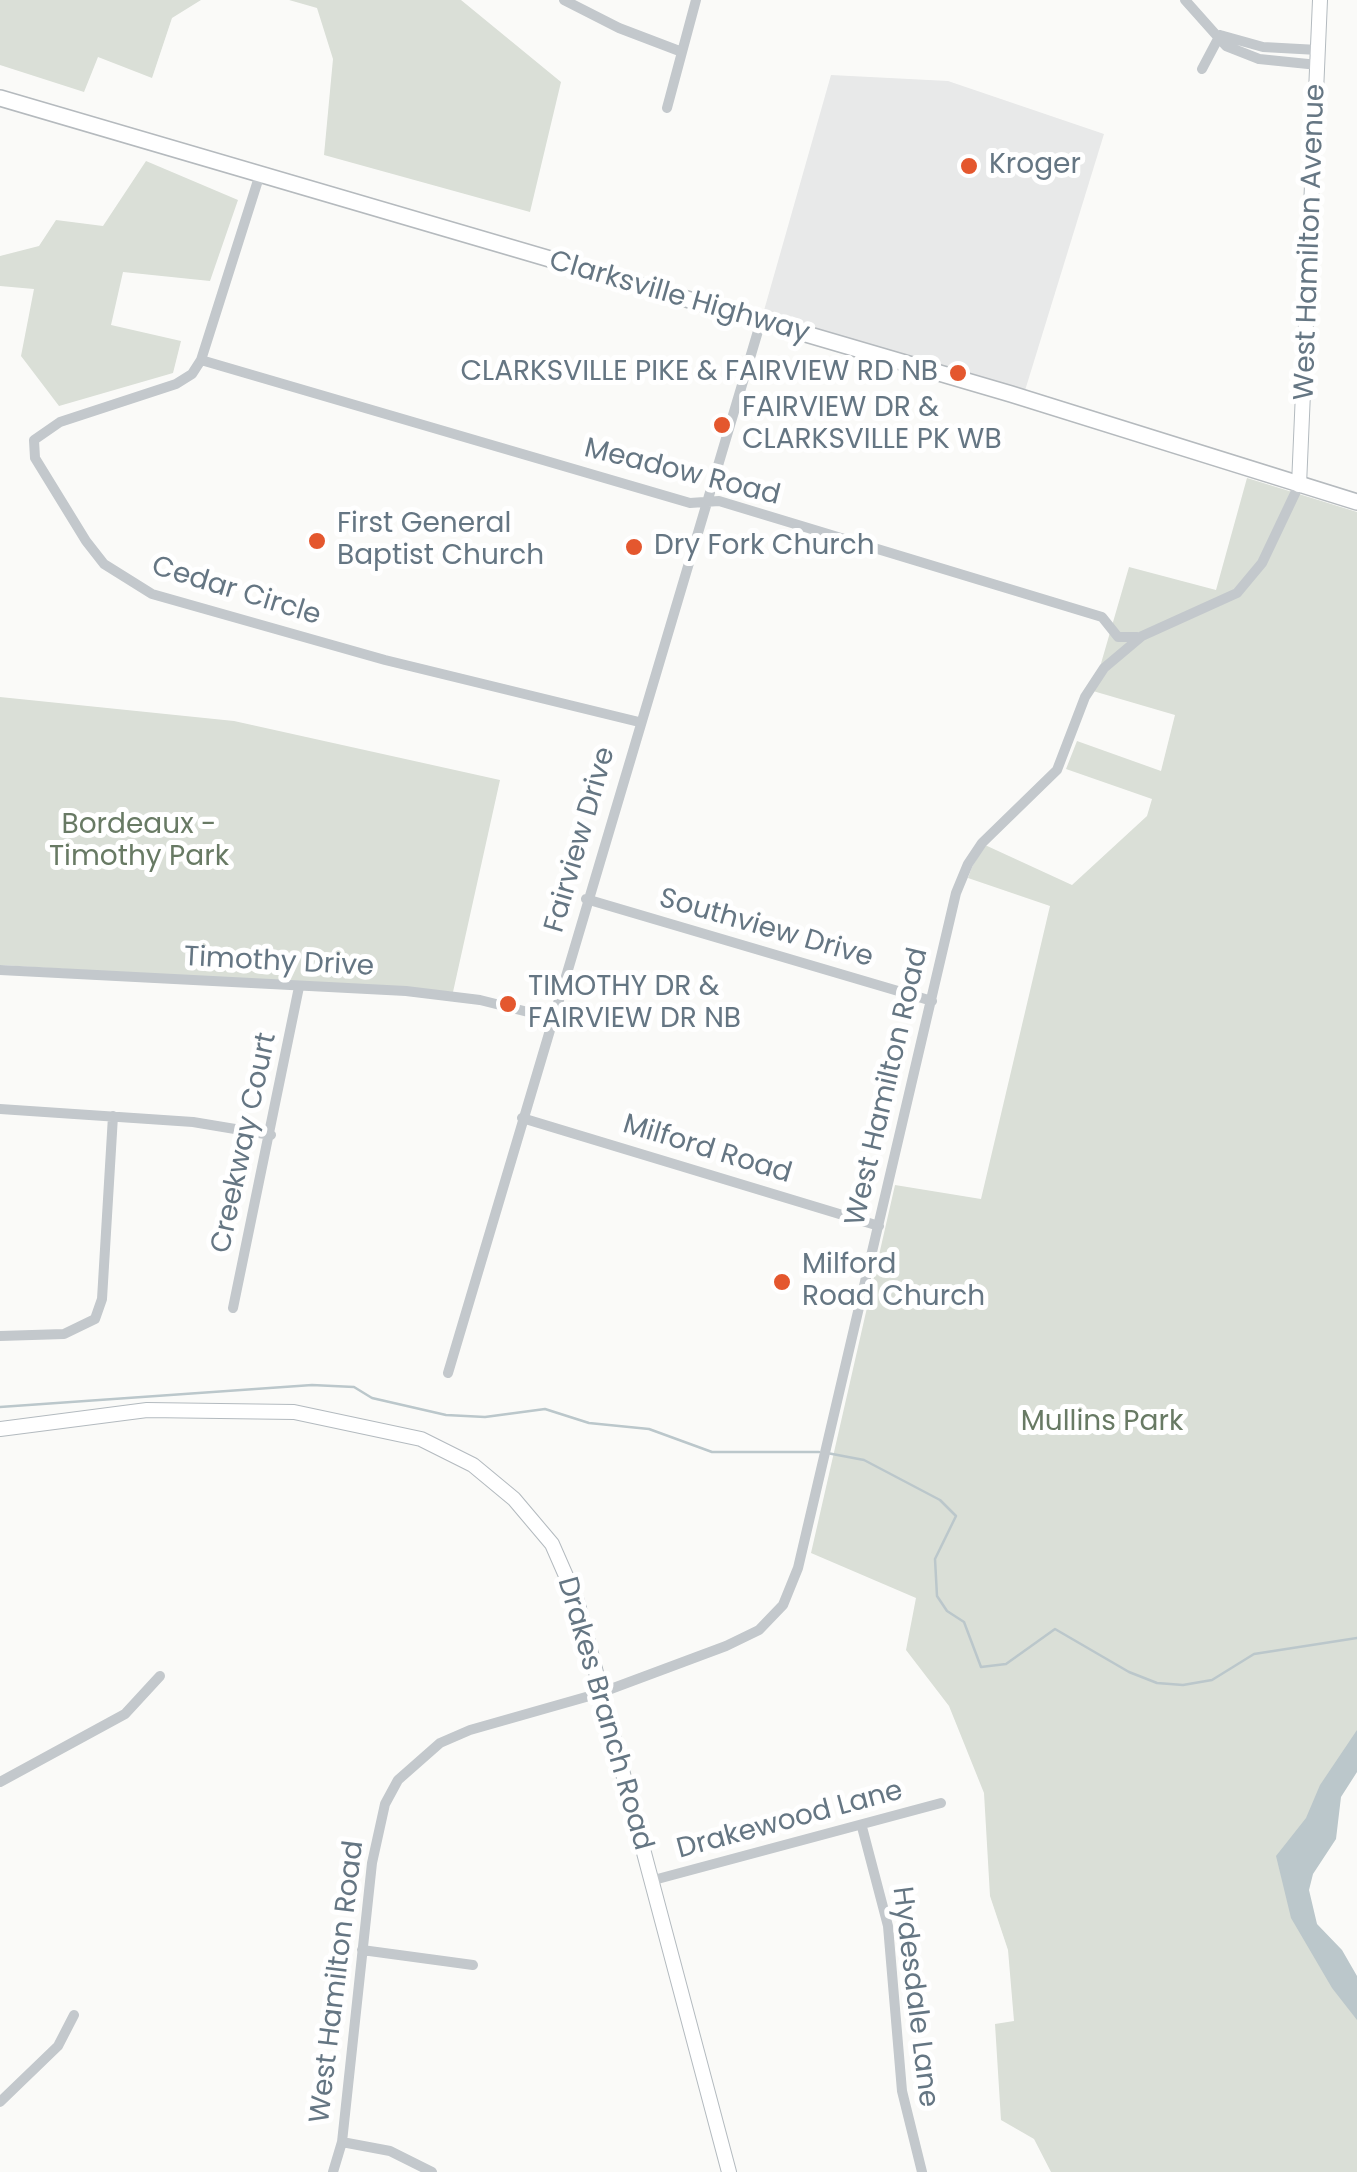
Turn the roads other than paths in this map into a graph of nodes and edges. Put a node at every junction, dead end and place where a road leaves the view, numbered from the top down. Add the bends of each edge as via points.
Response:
1 (564, 0) edge
2 (696, 0) edge
3 (1185, 0) edge
4 (1320, 0) edge
5 (1220, 35) junction
6 (1275, 49) junction
7 (682, 52) junction
8 (1318, 57) junction
9 (1273, 62) junction
10 (1202, 69) dead end
11 (0, 98) edge
12 (667, 108) dead end
13 (260, 174) junction
14 (761, 321) junction
15 (201, 360) junction
16 (1299, 485) junction
17 (708, 502) junction
18 (1357, 502) edge
19 (1142, 636) junction
20 (639, 722) junction
21 (586, 899) junction
22 (0, 970) edge
23 (299, 987) junction
24 (932, 1001) junction
25 (552, 1018) junction
26 (0, 1108) edge
27 (113, 1116) junction
28 (522, 1118) junction
29 (271, 1135) junction
30 (879, 1226) junction
31 (234, 1308) dead end
32 (0, 1336) edge
33 (448, 1374) dead end
34 (0, 1429) edge
35 (160, 1676) dead end
36 (600, 1693) junction
37 (0, 1782) edge
38 (941, 1803) dead end
39 (862, 1827) junction
40 (650, 1881) junction
41 (362, 1950) junction
42 (473, 1965) dead end
43 (74, 2016) dead end
44 (0, 2102) edge
45 (342, 2142) junction
46 (334, 2172) edge
47 (432, 2172) edge
48 (729, 2172) edge
49 (922, 2172) edge

1 - 7 street
2 - 7 street
3 - 5 street
4 - 8 street, West Hamilton Avenue
5 - 6 street
5 - 9 street via 1226,46
5 - 10 street
6 - 8 street
6 - 9 street
7 - 12 street
8 - 9 street
8 - 16 street, West Hamilton Avenue
11 - 13 main road, Clarksville Highway
13 - 14 main road, Clarksville Highway
13 - 15 street
14 - 16 main road, Clarksville Highway
14 - 17 street, Fairview Drive
15 - 17 street, Meadow Road via 690,503
15 - 20 street, Cedar Circle via 176,384 60,422 34,440 35,458 104,564 152,594
16 - 18 main road, Clarksville Highway
16 - 19 street, West Hamilton Road via 1262,563 1237,593
17 - 19 street, Meadow Road via 1102,617 1118,638
17 - 20 street, Fairview Drive
19 - 24 street, West Hamilton Road via 1104,668 1085,697 1057,770 968,864
20 - 21 street, Fairview Drive
21 - 24 street, Southview Drive
21 - 25 street, Fairview Drive
22 - 23 street, Timothy Drive
23 - 25 street, Timothy Drive via 446,996
23 - 29 street, Creekway Court
24 - 30 street, West Hamilton Road
25 - 28 street, Fairview Drive
26 - 27 street
27 - 29 street
27 - 32 street via 102,1299 95,1320 64,1334
28 - 30 street, Milford Road
28 - 33 street, Fairview Drive
29 - 31 street, Creekway Court
30 - 36 street, West Hamilton Road via 794,1578 770,1622 726,1646
34 - 36 street, Drakes Branch Road via 147,1410 234,1410 347,1420 422,1439 473,1464 552,1544 576,1601
35 - 37 street via 125,1714
36 - 40 street, Drakes Branch Road
36 - 41 street, West Hamilton Road via 470,1730 440,1743 404,1772 378,1832
38 - 39 street, Drakewood Lane
39 - 40 street, Drakewood Lane
39 - 49 street, Hydesdale Lane via 888,1926 902,2091
40 - 48 street, Drakes Branch Road
41 - 42 street
41 - 45 street, West Hamilton Road
43 - 44 street via 58,2046
45 - 46 street, West Hamilton Road
45 - 47 street via 390,2151

